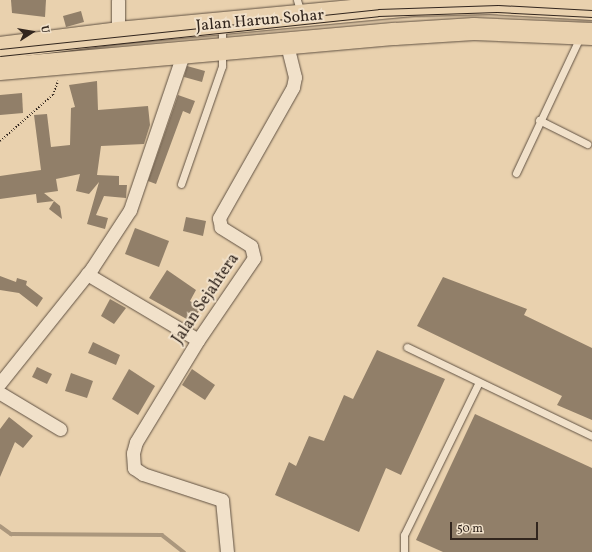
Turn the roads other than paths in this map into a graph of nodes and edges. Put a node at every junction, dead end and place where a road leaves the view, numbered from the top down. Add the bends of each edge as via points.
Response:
1 (118, 0) edge
2 (490, 1) edge
3 (378, 5) edge
4 (334, 7) edge
5 (299, 8) edge
6 (592, 9) edge
7 (222, 25) junction
8 (118, 33) junction
9 (587, 34) edge
10 (287, 44) junction
11 (0, 48) edge
12 (222, 50) junction
13 (183, 54) junction
14 (0, 69) edge
15 (539, 120) junction
16 (587, 144) dead end
17 (516, 173) dead end
18 (181, 184) dead end
19 (87, 274) junction
20 (198, 340) junction
21 (407, 347) dead end
22 (479, 382) junction
23 (0, 383) edge
24 (0, 393) edge
25 (60, 428) dead end
26 (592, 436) edge
27 (227, 552) edge
28 (404, 552) edge

1 - 8 street
2 - 3 highway, Jalan Harun Sohar
2 - 6 highway, Jalan Harun Sohar
3 - 4 highway, Jalan Harun Sohar
4 - 5 highway, Jalan Harun Sohar
5 - 7 highway, Jalan Harun Sohar
7 - 8 highway, Jalan Harun Sohar
7 - 12 lane
8 - 11 highway, Jalan Harun Sohar
9 - 10 highway, Jalan Harun Sohar via 474,30
9 - 15 lane
10 - 12 highway, Jalan Harun Sohar
10 - 20 street, Jalan Sejahtera via 295,77 293,87 219,218 221,227 251,246 254,258
12 - 13 highway, Jalan Harun Sohar
12 - 18 lane via 222,66
13 - 14 highway, Jalan Harun Sohar
13 - 19 street via 130,210
15 - 16 lane
15 - 17 lane
19 - 20 street
19 - 23 street
20 - 27 street, Jalan Sejahtera via 136,442 133,453 134,468 143,474 222,500
21 - 22 lane
22 - 26 lane
22 - 28 lane via 404,535
24 - 25 street

